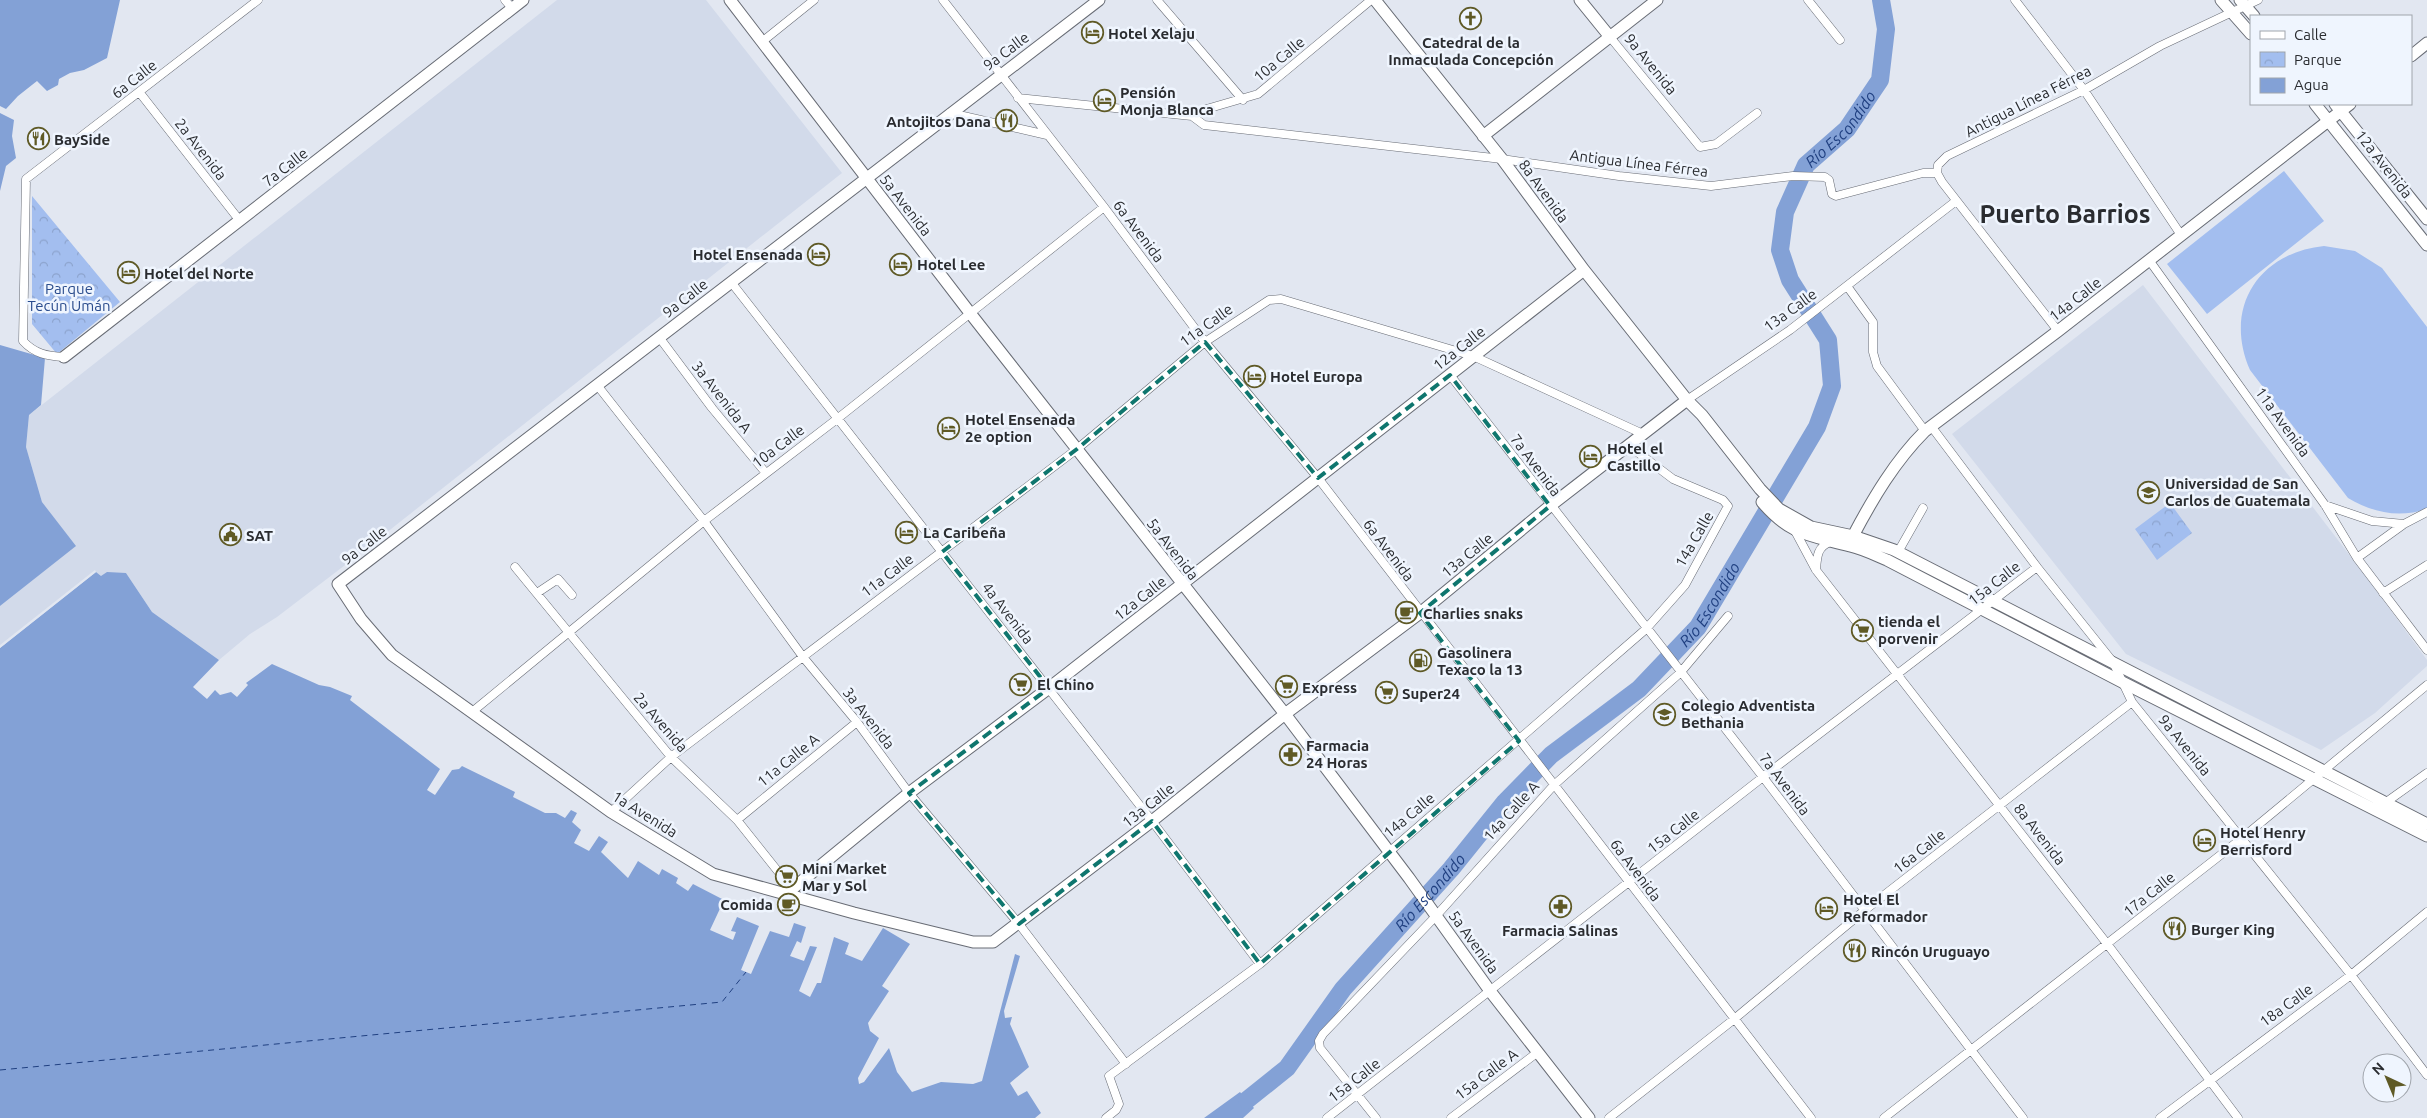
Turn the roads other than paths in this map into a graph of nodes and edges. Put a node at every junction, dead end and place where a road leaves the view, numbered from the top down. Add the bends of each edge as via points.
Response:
1 (258, 0) edge
2 (523, 0) edge
3 (730, 0) edge
4 (814, 0) edge
5 (943, 0) edge
6 (1099, 0) edge
7 (1157, 0) edge
8 (1371, 0) edge
9 (1375, 0) edge
10 (1580, 0) edge
11 (1657, 0) edge
12 (1808, 0) edge
13 (2015, 0) edge
14 (2221, 0) edge
15 (2258, 0) edge
16 (508, 4) edge
17 (2243, 4) edge
18 (2232, 14) junction
19 (2253, 15) edge
20 (2250, 33) edge
21 (1610, 37) junction
22 (1840, 40) dead end
23 (763, 41) junction
24 (2427, 43) edge
25 (2412, 55) edge
26 (1000, 75) junction
27 (2084, 90) junction
28 (140, 93) junction
29 (1018, 98) junction
30 (1243, 100) junction
31 (2316, 105) edge
32 (2342, 106) edge
33 (950, 113) junction
34 (1757, 113) dead end
35 (1192, 116) junction
36 (2330, 120) junction
37 (1047, 135) junction
38 (1483, 136) junction
39 (1502, 159) junction
40 (1937, 173) junction
41 (866, 178) junction
42 (1956, 202) junction
43 (1104, 207) junction
44 (2427, 219) edge
45 (240, 221) junction
46 (2182, 235) junction
47 (2427, 245) edge
48 (2149, 260) junction
49 (1584, 270) junction
50 (731, 282) junction
51 (1844, 288) junction
52 (970, 313) junction
53 (2058, 331) junction
54 (659, 337) junction
55 (1206, 342) junction
56 (64, 356) joint
57 (1473, 356) junction
58 (1450, 375) junction
59 (597, 385) junction
60 (1687, 400) junction
61 (837, 418) junction
62 (1928, 428) junction
63 (1643, 434) junction
64 (1628, 445) junction
65 (1078, 449) junction
66 (765, 472) junction
67 (1318, 478) junction
68 (2325, 505) junction
69 (1550, 506) junction
70 (1923, 508) dead end
71 (1776, 512) junction
72 (2427, 512) edge
73 (704, 521) junction
74 (2404, 524) junction
75 (1794, 529) junction
76 (1852, 541) junction
77 (1830, 542) junction
78 (942, 552) junction
79 (1898, 552) junction
80 (2357, 558) junction
81 (2427, 565) edge
82 (515, 567) dead end
83 (2037, 567) junction
84 (1816, 570) junction
85 (338, 584) joint
86 (1182, 584) junction
87 (537, 593) junction
88 (2383, 593) junction
89 (572, 595) dead end
90 (1993, 601) junction
91 (1982, 609) junction
92 (1420, 613) junction
93 (1728, 616) dead end
94 (1646, 629) junction
95 (568, 633) junction
96 (2427, 650) edge
97 (803, 658) junction
98 (2113, 662) junction
99 (1678, 670) junction
100 (1897, 675) junction
101 (2124, 683) junction
102 (2427, 685) edge
103 (1049, 688) junction
104 (2132, 702) junction
105 (472, 712) junction
106 (1285, 714) junction
107 (857, 722) junction
108 (1519, 741) junction
109 (671, 757) junction
110 (2326, 770) junction
111 (2427, 773) edge
112 (1763, 777) junction
113 (2314, 779) junction
114 (1553, 784) junction
115 (909, 793) junction
116 (2386, 803) junction
117 (1999, 806) junction
118 (611, 812) junction
119 (737, 820) junction
120 (1152, 821) junction
121 (2427, 824) edge
122 (2427, 836) edge
123 (2241, 839) junction
124 (1388, 852) junction
125 (1629, 883) junction
126 (789, 891) junction
127 (1865, 910) junction
128 (1433, 911) junction
129 (2427, 912) edge
130 (1019, 924) junction
131 (1001, 938) joint
132 (2108, 945) junction
133 (1260, 964) junction
134 (2351, 975) junction
135 (1490, 991) junction
136 (1733, 1020) junction
137 (1971, 1050) junction
138 (1538, 1052) junction
139 (1126, 1064) junction
140 (2427, 1075) edge
141 (2208, 1080) junction
142 (1357, 1095) junction
143 (1106, 1118) edge
144 (1328, 1118) edge
145 (1376, 1118) edge
146 (1451, 1118) edge
147 (1589, 1118) edge
148 (1609, 1118) edge
149 (1811, 1118) edge
150 (1884, 1118) edge
151 (2023, 1118) edge
152 (2160, 1118) edge
153 (2238, 1118) edge

1 - 28 street, 6a Calle
2 - 16 street, 7a Calle
3 - 23 street, 5a Avenida
4 - 23 street
5 - 26 street, 6a Avenida
6 - 26 street, 9a Calle
7 - 30 street
8 - 30 street, 10a Calle via 1258,94
9 - 38 street, 8a Avenida
10 - 21 street, 9a Avenida
11 - 21 street
12 - 22 street
13 - 27 street
14 - 18 street
15 - 17 street, Antigua Línea Férrea
16 - 45 street, 7a Calle
17 - 18 street, Antigua Línea Férrea
17 - 19 street
18 - 20 street
18 - 27 street, Antigua Línea Férrea via 2147,53
21 - 34 street, 9a Avenida via 1700,147 1716,144
21 - 38 street
23 - 41 street, 5a Avenida
24 - 25 street
26 - 29 street, 6a Avenida
26 - 33 street, 9a Calle
27 - 40 street, Antigua Línea Férrea via 1948,156 1938,165
27 - 46 street
28 - 45 street, 2a Avenida
28 - 56 street, 6a Calle via 26,179 23,340 32,350 47,356
29 - 35 street, Antigua Línea Férrea
29 - 37 street, 6a Avenida
30 - 35 street, 10a Calle
31 - 36 street, 12a Avenida
32 - 36 street, 14a Calle
32 - 44 street, 12a Avenida
33 - 37 street
33 - 41 street, 9a Calle
35 - 39 street, Antigua Línea Férrea via 1204,125
36 - 46 street, 14a Calle
36 - 47 street, 12a Avenida
37 - 43 street, 6a Avenida
38 - 39 street, 8a Avenida
39 - 40 street, Antigua Línea Férrea via 1712,186 1793,176 1825,177 1836,196 1917,174
39 - 49 street, 8a Avenida
40 - 42 street
41 - 50 street, 9a Calle
41 - 52 street, 5a Avenida
42 - 51 street, 13a Calle
42 - 53 street
43 - 52 street, 10a Calle
43 - 55 street, 6a Avenida
45 - 56 street, 7a Calle
46 - 48 street, 14a Calle
48 - 53 street, 14a Calle
48 - 68 street, 11a Avenida
49 - 57 street, 12a Calle
49 - 60 street, 8a Avenida
50 - 54 street, 9a Calle
50 - 61 street, 4a Avenida
51 - 60 street, 13a Calle via 1790,330
51 - 62 street, 9a Avenida via 1873,322 1873,352 1877,366
52 - 61 street, 10a Calle
52 - 65 street, 5a Avenida
53 - 62 street, 14a Calle
54 - 59 street, 9a Calle
54 - 66 street, 3a Avenida A
55 - 57 street, 11a Calle via 1263,303 1281,298
55 - 65 street, 11a Calle
55 - 67 street, 6a Avenida
57 - 58 street, 12a Calle
57 - 63 street
58 - 67 street, 12a Calle
58 - 69 street, 7a Avenida
59 - 73 street, 3a Avenida
59 - 85 street, 9a Calle
60 - 63 street, 13a Calle
60 - 71 street, 8a Avenida
61 - 66 street, 10a Calle
61 - 78 street, 4a Avenida
62 - 76 street, 14a Calle via 1912,443 1881,486
62 - 83 street, 9a Avenida
63 - 64 street, 13a Calle
64 - 69 street, 13a Calle
64 - 94 street, 14a Calle via 1673,479 1727,502 1728,509 1685,585
65 - 78 street, 11a Calle
65 - 86 street, 5a Avenida
66 - 73 street, 10a Calle
67 - 86 street, 12a Calle
67 - 92 street, 6a Avenida
68 - 74 street via 2372,521
68 - 80 street, 11a Avenida
69 - 92 street, 13a Calle
69 - 94 street, 7a Avenida
70 - 79 street
71 - 75 street, 8a Avenida
71 - 76 street, 8a Avenida
72 - 74 street
73 - 95 street, 10a Calle
73 - 97 street, 3a Avenida
74 - 80 street
75 - 77 street, 8a Avenida
75 - 84 street, 8a Avenida
76 - 77 street, 8a Avenida
76 - 79 street
76 - 91 street
77 - 84 street via 1818,552
78 - 97 street, 11a Calle
78 - 103 street, 4a Avenida
79 - 90 street
80 - 88 street, 11a Avenida
81 - 88 street
82 - 87 street, 2a Avenida
83 - 90 street, 15a Calle
83 - 98 street, 9a Avenida
84 - 100 street, 8a Avenida
85 - 105 street, 1a Avenida via 361,620 392,655
86 - 103 street, 12a Calle
86 - 106 street, 5a Avenida
87 - 89 street via 558,579
87 - 95 street, 2a Avenida
88 - 96 street, 11a Avenida
90 - 91 street, 15a Calle
90 - 98 street
91 - 100 street, 15a Calle
91 - 101 street
92 - 106 street, 13a Calle
92 - 108 street, 6a Avenida
93 - 99 street, 14a Calle A
94 - 99 street, 7a Avenida
94 - 108 street, 14a Calle
95 - 105 street, 10a Calle
95 - 109 street, 2a Avenida
97 - 107 street, 3a Avenida
97 - 109 street, 11a Calle
98 - 101 street, 9a Avenida
98 - 110 street
99 - 112 street, 7a Avenida
99 - 114 street, 14a Calle A
100 - 112 street, 15a Calle
100 - 117 street, 8a Avenida
101 - 104 street, 9a Avenida
101 - 113 street
102 - 110 street, 17a Calle
103 - 115 street, 12a Calle
103 - 120 street, 4a Avenida
104 - 117 street, 16a Calle
104 - 123 street, 9a Avenida
105 - 118 street, 1a Avenida
106 - 120 street, 13a Calle
106 - 124 street, 5a Avenida
107 - 115 street, 3a Avenida
107 - 119 street, 11a Calle A
108 - 114 street, 6a Avenida
108 - 124 street, 14a Calle
109 - 118 street, 11a Calle
109 - 119 street, 2a Avenida
110 - 113 street, 17a Calle
110 - 116 street
111 - 116 street
112 - 125 street, 15a Calle
112 - 127 street, 7a Avenida
113 - 122 street
113 - 123 street, 17a Calle
114 - 125 street, 6a Avenida
114 - 128 street, 14a Calle A
115 - 126 street, 12a Calle
115 - 130 street, 3a Avenida
116 - 121 street
117 - 127 street, 16a Calle
117 - 132 street, 8a Avenida
118 - 126 street, 1a Avenida via 714,874
119 - 126 street, 2a Avenida
120 - 130 street, 13a Calle
120 - 133 street, 4a Avenida
123 - 132 street, 17a Calle
123 - 134 street, 9a Avenida
124 - 128 street, 5a Avenida
124 - 133 street, 14a Calle
125 - 135 street, 15a Calle
125 - 136 street, 6a Avenida
126 - 131 street, 1a Avenida via 854,913 973,942 993,942
127 - 136 street, 16a Calle
127 - 137 street, 7a Avenida
128 - 135 street, 5a Avenida
128 - 142 street, 14a Calle A via 1319,1041 1320,1048
129 - 134 street, 18a Calle
130 - 131 street, 13a Calle
130 - 139 street, 3a Avenida
132 - 137 street, 17a Calle
132 - 141 street, 8a Avenida
133 - 139 street, 14a Calle
134 - 140 street, 9a Avenida
134 - 141 street, 18a Calle
135 - 138 street, 5a Avenida
135 - 142 street, 15a Calle
136 - 148 street, 16a Calle
136 - 149 street, 6a Avenida
137 - 150 street, 17a Calle
137 - 151 street, 7a Avenida
138 - 146 street, 15a Calle A
138 - 147 street, 5a Avenida
139 - 143 street, 14a Calle via 1109,1076 1119,1104
141 - 152 street, 18a Calle
141 - 153 street, 8a Avenida
142 - 144 street, 15a Calle
142 - 145 street

